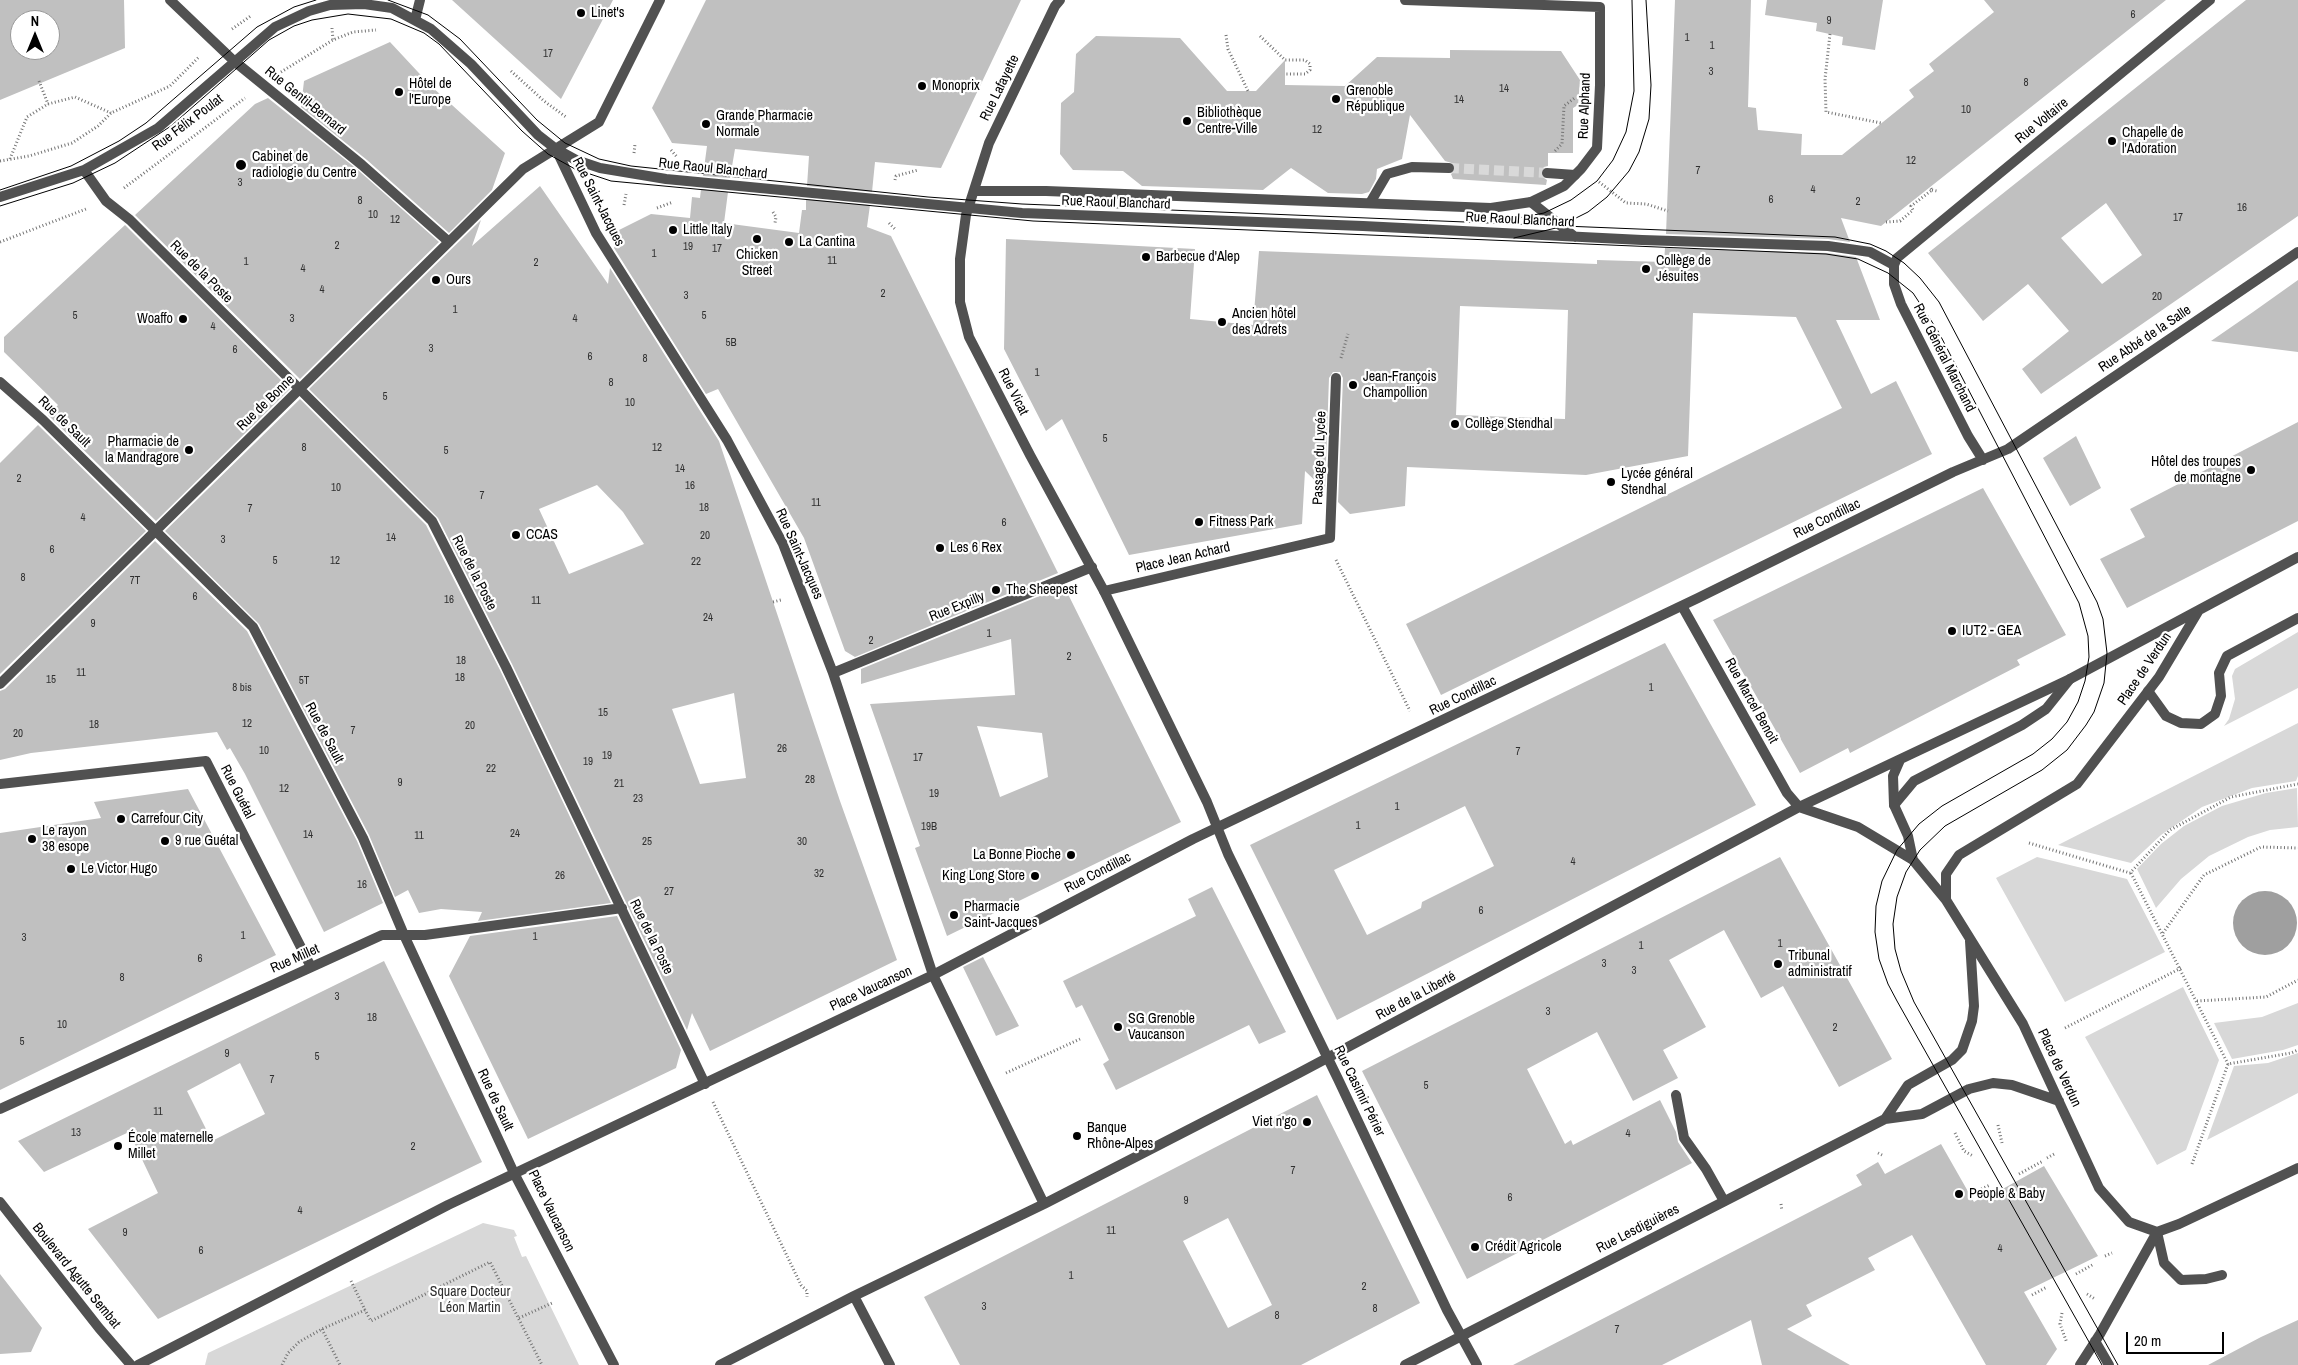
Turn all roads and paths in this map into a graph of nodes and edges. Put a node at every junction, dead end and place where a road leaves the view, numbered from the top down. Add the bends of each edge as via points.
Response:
1 (170, 0) edge
2 (420, 0) edge
3 (660, 0) edge
4 (1060, 0) edge
5 (1405, 0) edge
6 (2210, 0) edge
7 (330, 3) edge
8 (1600, 3) edge
9 (392, 8) joint
10 (259, 10) dead end
11 (415, 20) junction
12 (383, 30) dead end
13 (1830, 34) dead end
14 (1226, 35) dead end
15 (1260, 36) dead end
16 (214, 42) junction
17 (234, 61) junction
18 (1285, 74) dead end
19 (39, 81) dead end
20 (262, 84) junction
21 (1248, 90) dead end
22 (1579, 95) dead end
23 (48, 104) junction
24 (111, 113) junction
25 (1882, 123) dead end
26 (1562, 144) dead end
27 (556, 149) junction
28 (10, 159) junction
29 (0, 161) edge
30 (1448, 168) tunnel mouth
31 (84, 170) junction
32 (918, 170) dead end
33 (1578, 172) junction
34 (1547, 173) tunnel mouth
35 (892, 187) dead end
36 (974, 191) junction
37 (1937, 191) dead end
38 (0, 198) edge
39 (106, 201) junction
40 (1531, 202) junction
41 (1370, 203) junction
42 (968, 207) junction
43 (1668, 211) dead end
44 (1886, 222) dead end
45 (1575, 237) junction
46 (0, 242) edge
47 (449, 242) junction
48 (2298, 252) edge
49 (1894, 265) junction
50 (1336, 378) dead end
51 (0, 382) edge
52 (300, 389) junction
53 (2008, 449) joint
54 (1983, 460) junction
55 (155, 530) junction
56 (1330, 538) junction
57 (2298, 558) edge
58 (1092, 567) junction
59 (1104, 591) junction
60 (1682, 606) junction
61 (2200, 609) junction
62 (2298, 618) edge
63 (833, 673) junction
64 (2070, 679) junction
65 (0, 684) edge
66 (2148, 691) junction
67 (1414, 718) dead end
68 (1900, 760) junction
69 (0, 784) edge
70 (2298, 784) edge
71 (1894, 805) junction
72 (1799, 807) junction
73 (1218, 828) junction
74 (2029, 843) dead end
75 (2298, 848) edge
76 (1913, 860) junction
77 (2130, 873) junction
78 (1946, 900) junction
79 (622, 908) junction
80 (2163, 934) junction
81 (404, 935) junction
82 (1970, 940) junction
83 (311, 967) junction
84 (2181, 968) junction
85 (933, 976) junction
86 (2298, 980) edge
87 (2197, 1001) junction
88 (2066, 1028) dead end
89 (1080, 1039) dead end
90 (2298, 1050) edge
91 (1328, 1058) junction
92 (2228, 1064) junction
93 (985, 1083) junction
94 (705, 1084) junction
95 (1676, 1095) dead end
96 (2059, 1101) junction
97 (714, 1102) dead end
98 (0, 1109) edge
99 (1885, 1119) junction
100 (1998, 1125) dead end
101 (1955, 1133) dead end
102 (2002, 1143) dead end
103 (1878, 1153) dead end
104 (2056, 1154) dead end
105 (1884, 1156) dead end
106 (1973, 1156) dead end
107 (2192, 1164) dead end
108 (2298, 1168) edge
109 (514, 1173) junction
110 (2019, 1174) dead end
111 (1990, 1185) dead end
112 (1975, 1192) dead end
113 (1724, 1201) junction
114 (0, 1202) edge
115 (1044, 1204) junction
116 (1781, 1204) dead end
117 (1782, 1211) dead end
118 (2157, 1232) junction
119 (2112, 1252) dead end
120 (2106, 1256) dead end
121 (2094, 1264) dead end
122 (2076, 1274) dead end
123 (2222, 1275) dead end
124 (351, 1281) dead end
125 (2047, 1287) dead end
126 (2032, 1295) dead end
127 (854, 1296) junction
128 (807, 1297) dead end
129 (552, 1303) dead end
130 (365, 1310) junction
131 (2062, 1313) dead end
132 (520, 1318) junction
133 (322, 1329) junction
134 (1460, 1337) junction
135 (2096, 1341) junction
136 (2067, 1343) dead end
137 (131, 1365) edge
138 (138, 1365) edge
139 (282, 1365) edge
140 (340, 1365) edge
141 (542, 1365) edge
142 (614, 1365) edge
143 (720, 1365) edge
144 (890, 1365) edge
145 (1405, 1365) edge
146 (1477, 1365) edge
147 (2080, 1365) edge
148 (2109, 1365) edge

1 - 16 street, Rue Gentil-Bernard
2 - 11 street
3 - 27 street, Rue de Bonne via 599,122
4 - 36 street, Rue Lafayette via 989,143
5 - 8 street
6 - 49 street, Rue Voltaire via 1897,258
7 - 9 street, Rue Félix Poulat
7 - 17 street, Rue Félix Poulat via 275,27
8 - 33 street, Rue Alphand via 1597,148
9 - 11 street, Rue Raoul Blanchard
10 - 16 path
11 - 27 street, Rue Raoul Blanchard via 431,29 471,64 534,131
12 - 20 path, Rue Félix Poulat via 353,32 333,40
13 - 25 path via 1824,79 1826,112
14 - 21 path via 1228,49
15 - 18 path via 1285,60 1305,60 1310,64 1310,70 1305,74
16 - 17 street, Rue Gentil-Bernard
16 - 24 path via 170,86
17 - 20 street, Rue Gentil-Bernard
17 - 31 street, Rue Félix Poulat via 158,128
19 - 23 path
20 - 39 path, Rue Félix Poulat
20 - 47 street, Rue Gentil-Bernard via 362,164
22 - 26 path via 1564,106
23 - 24 path via 75,96
23 - 28 path via 27,117
24 - 28 path via 72,143
27 - 42 street, Rue Raoul Blanchard via 600,168 666,179
27 - 47 street, Rue de Bonne via 523,170
27 - 63 street, Rue Saint-Jacques via 596,233 726,440 783,544
28 - 29 path
30 - 41 street via 1412,167 1387,174
31 - 38 street, Rue Félix Poulat
31 - 39 street, Rue de la Poste
32 - 35 path via 896,176
33 - 34 street
33 - 40 street, Rue Alphand via 1564,186
33 - 43 path via 1626,203 1646,204
36 - 41 street, Rue Raoul Blanchard
36 - 42 street, Rue Vicat
37 - 44 path via 1931,188 1900,221
39 - 46 path, Rue Félix Poulat
39 - 52 street, Rue de la Poste via 130,220
40 - 41 street, Rue Raoul Blanchard via 1491,208
40 - 45 street
42 - 45 street, Rue Raoul Blanchard via 1022,213
42 - 58 street, Rue Vicat via 960,259 960,302 969,337
45 - 49 street, Rue Raoul Blanchard via 1828,246 1870,252
47 - 52 street, Rue de Bonne
48 - 53 street, Rue Abbé de la Salle
49 - 54 street, Rue Général Marchand via 1894,284 1901,304
50 - 56 street, Passage du Lycée
51 - 55 street, Rue de Sault
52 - 55 street, Rue de Bonne
52 - 79 street, Rue de la Poste via 432,521
53 - 54 street, Rue Condillac
54 - 60 street, Rue Condillac
55 - 65 street, Rue de Bonne
55 - 81 street, Rue de Sault via 253,627 363,838
56 - 59 street, Place Jean Achard
56 - 67 path via 1337,565
57 - 61 street, Place de Verdun
58 - 59 street, Rue Vicat
58 - 63 street, Rue Expilly
59 - 73 street
60 - 72 street, Rue Marcel Benoit via 1787,793
60 - 73 street, Rue Condillac
61 - 64 street, Place de Verdun
61 - 66 street, Place de Verdun
62 - 66 street via 2228,656 2219,673 2221,696 2215,714 2200,724 2181,723 2166,716
63 - 85 street, Rue Saint-Jacques
64 - 68 street, Place de Verdun
64 - 71 street, Place de Verdun via 2046,709 2022,725 1914,781
66 - 78 street, Place de Verdun via 2077,784 1959,855 1946,874
68 - 71 street, Place de Verdun via 1893,776
68 - 72 street, Place de Verdun
69 - 83 street, Rue Guétal via 206,760
70 - 77 path via 2231,797 2170,830
71 - 76 street, Place de Verdun via 1908,836
72 - 76 street, Place de Verdun via 1858,828
72 - 91 street, Rue de la Liberté
73 - 85 street, Rue Condillac
73 - 91 street, Rue Casimir Périer
74 - 77 path
75 - 80 path via 2261,846 2204,875
76 - 78 street, Place de Verdun
77 - 80 path
78 - 82 street, Place de Verdun
79 - 81 street, Rue Millet via 425,935
79 - 94 street, Rue de la Poste
80 - 84 path
81 - 83 street, Rue Millet via 382,935
81 - 109 street, Rue de Sault
82 - 96 street, Place de Verdun via 2023,1024
82 - 99 street, Rue Lesdiguières via 1974,1006 1962,1050 1952,1060 1908,1086
83 - 98 street, Rue Millet
84 - 87 path
84 - 88 path, Place de Verdun
85 - 93 street, Place Vaucanson
85 - 94 street, Place Vaucanson
86 - 87 path via 2266,997
87 - 92 path
89 - 93 path
90 - 92 path
91 - 115 street, Rue de la Liberté
91 - 134 street, Rue Casimir Périer
92 - 107 path
93 - 115 street, Place Vaucanson
94 - 109 street, Place Vaucanson
95 - 113 street via 1684,1138
96 - 99 street, Rue Lesdiguières via 2012,1085 1993,1083 1969,1089 1922,1114
96 - 118 street, Place de Verdun via 2099,1188 2129,1222
97 - 128 path via 801,1285 807,1291
99 - 113 street, Rue Lesdiguières
100 - 102 path
101 - 106 path via 1964,1151
103 - 105 path
104 - 110 path
108 - 118 street
109 - 138 street
109 - 142 street, Place Vaucanson
111 - 112 path
113 - 134 street, Rue Lesdiguières
114 - 137 street, Boulevard Agutte Sembat
115 - 127 street
116 - 117 path
118 - 123 street via 2164,1263 2181,1280
118 - 135 street
119 - 120 path
121 - 122 path
124 - 130 path
125 - 126 path
127 - 143 street
127 - 144 street
129 - 132 path
130 - 132 path via 371,1321 490,1262
130 - 133 path
131 - 136 path via 2060,1324
132 - 141 path
133 - 139 path via 299,1342
133 - 140 path
134 - 145 street, Rue Lesdiguières
134 - 146 street, Rue Casimir Périer
135 - 147 street
135 - 148 street

